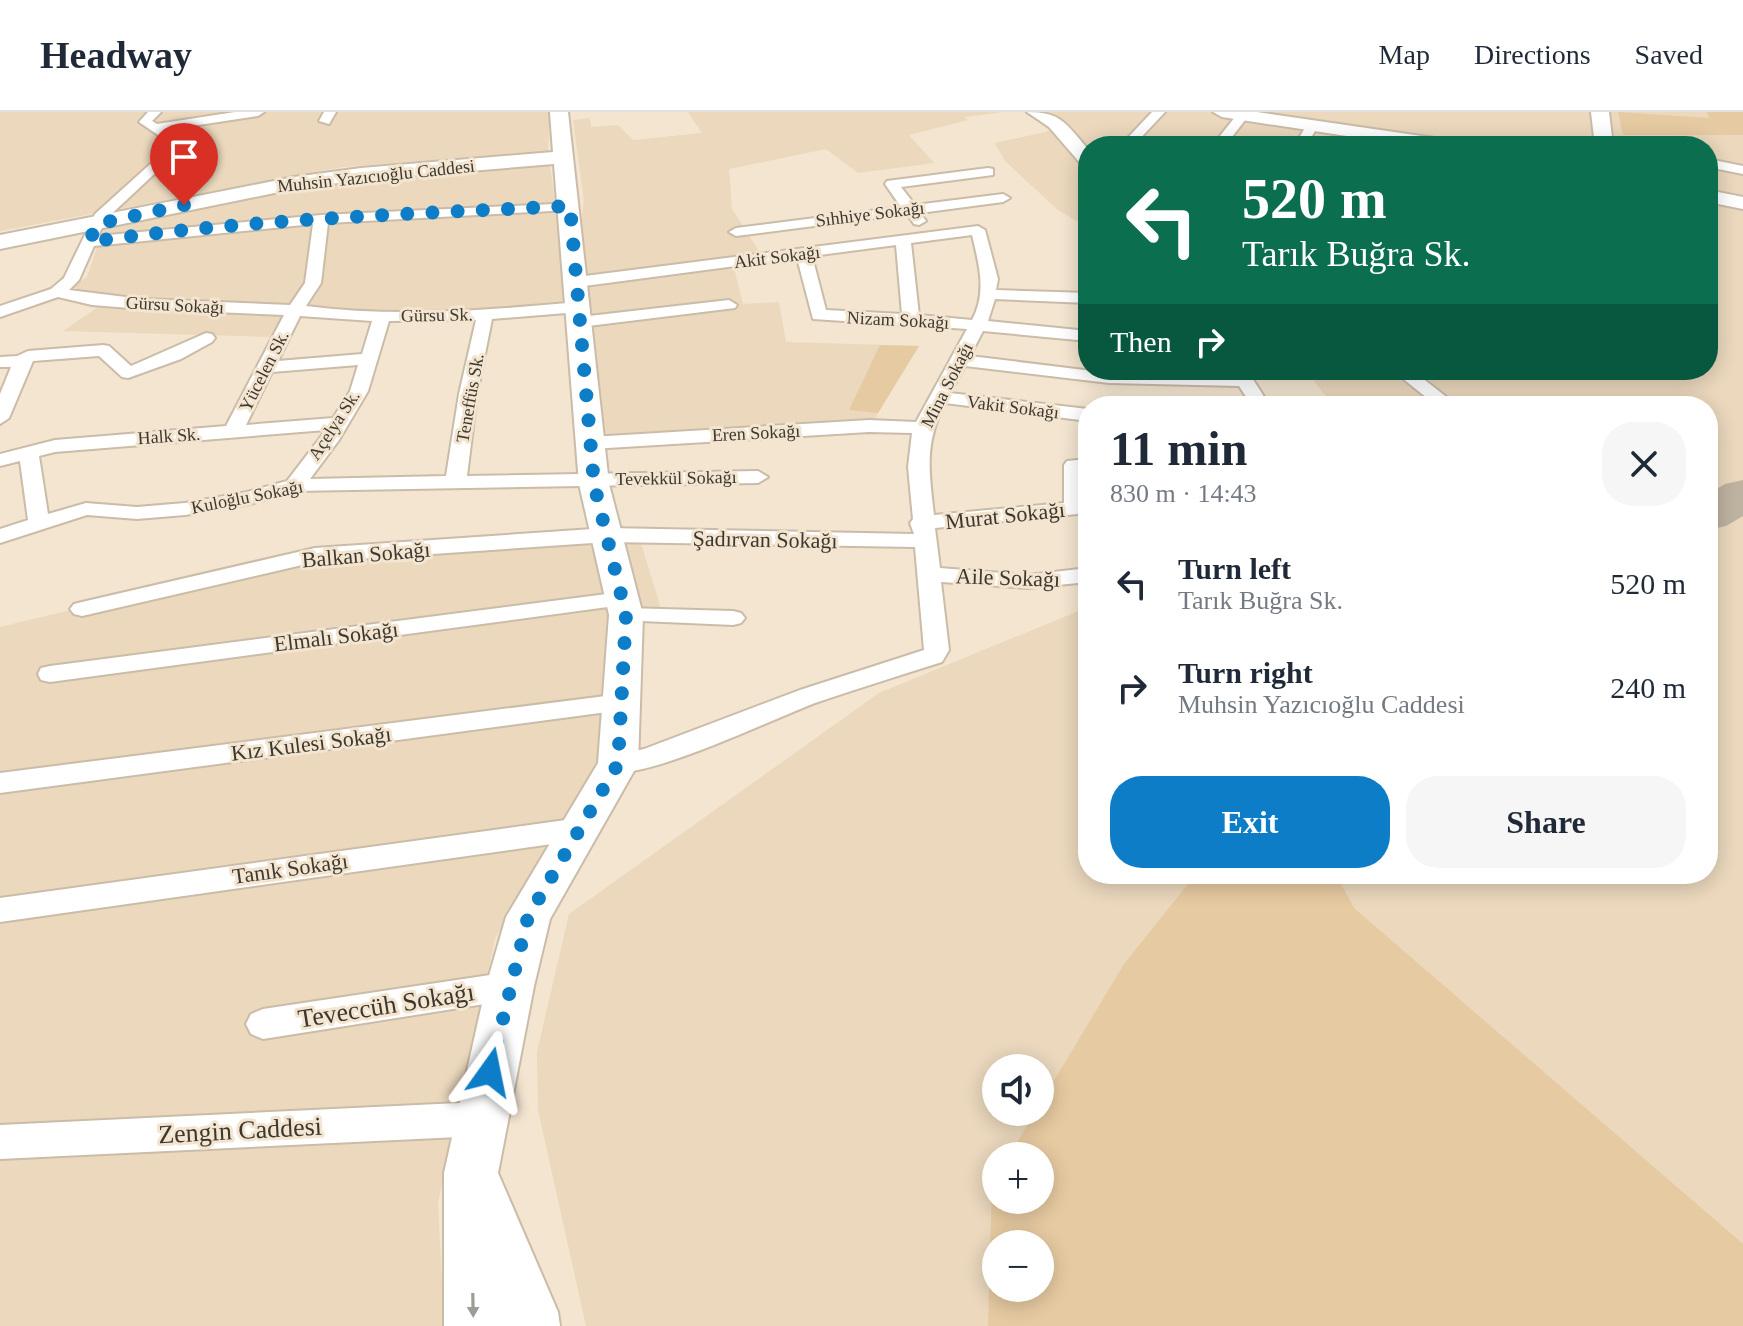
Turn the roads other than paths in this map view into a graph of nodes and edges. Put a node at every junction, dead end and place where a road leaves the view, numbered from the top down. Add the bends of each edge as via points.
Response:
1 (155, 112) edge
2 (259, 112) edge
3 (560, 112) edge
4 (1036, 112) edge
5 (1159, 112) edge
6 (1222, 112) edge
7 (1600, 112) edge
8 (1243, 115) junction
9 (1312, 126) junction
10 (155, 128) junction
11 (222, 129) dead end
12 (1136, 136) edge
13 (1226, 136) edge
14 (1306, 136) edge
15 (1360, 136) edge
16 (1603, 136) edge
17 (1078, 149) edge
18 (1718, 152) edge
19 (1731, 152) dead end
20 (565, 155) junction
21 (1718, 165) edge
22 (1743, 170) edge
23 (988, 172) dead end
24 (1003, 198) dead end
25 (1718, 198) edge
26 (1743, 203) edge
27 (570, 206) junction
28 (910, 209) junction
29 (321, 219) junction
30 (95, 227) junction
31 (978, 230) joint
32 (736, 232) dead end
33 (0, 235) edge
34 (930, 236) junction
35 (903, 240) junction
36 (0, 242) edge
37 (804, 254) junction
38 (57, 292) junction
39 (987, 294) junction
40 (1078, 298) edge
41 (578, 304) junction
42 (729, 305) dead end
43 (295, 310) junction
44 (0, 312) edge
45 (485, 315) junction
46 (382, 316) junction
47 (911, 319) junction
48 (978, 325) junction
49 (1078, 335) edge
50 (206, 338) dead end
51 (369, 359) junction
52 (959, 360) junction
53 (22, 361) junction
54 (0, 362) edge
55 (266, 367) junction
56 (1078, 374) edge
57 (1414, 380) edge
58 (1436, 396) edge
59 (939, 397) junction
60 (1078, 414) edge
61 (0, 418) edge
62 (339, 423) junction
63 (922, 428) junction
64 (233, 431) junction
65 (591, 443) junction
66 (29, 453) junction
67 (2, 455) edge
68 (1078, 465) edge
69 (758, 477) dead end
70 (594, 479) junction
71 (456, 481) junction
72 (294, 485) junction
73 (1078, 486) edge
74 (1078, 508) edge
75 (39, 522) junction
76 (922, 532) junction
77 (607, 535) junction
78 (0, 536) edge
79 (927, 574) junction
80 (1078, 578) edge
81 (624, 607) junction
82 (82, 609) dead end
83 (733, 618) dead end
84 (50, 674) dead end
85 (621, 703) junction
86 (618, 764) junction
87 (0, 783) edge
88 (580, 829) junction
89 (0, 910) edge
90 (510, 986) junction
91 (263, 1024) dead end
92 (480, 1119) junction
93 (0, 1142) edge
94 (471, 1173) junction
95 (473, 1326) edge
96 (531, 1326) edge

1 - 10 street via 145,122
2 - 10 street
2 - 11 street via 252,127
3 - 20 main road
4 - 17 main road via 1055,123
5 - 12 street
6 - 8 main road
7 - 16 main road
8 - 9 main road
8 - 13 street
9 - 14 street
9 - 15 main road
10 - 30 street via 169,137 174,150
18 - 19 street
20 - 27 main road
20 - 30 main road, Muhsin Yazıcıoğlu Caddesi via 348,175 229,195
21 - 22 street
23 - 28 street via 892,184
24 - 28 street, Sıhhiye Sokağı
25 - 26 main road
27 - 29 street
27 - 41 main road
28 - 32 street, Sıhhiye Sokağı
28 - 34 street
29 - 30 street via 165,232
29 - 43 street, Yücelen Sk. via 313,283
30 - 33 main road, Muhsin Yazıcıoğlu Caddesi
30 - 36 main road, Muhsin Yazıcıoğlu Caddesi
30 - 38 street via 71,280
31 - 34 street, Akit Sokağı
31 - 39 street, Mina Sokağı via 990,279
34 - 35 street, Akit Sokağı
35 - 37 street, Akit Sokağı
35 - 47 street
37 - 41 street, Akit Sokağı
37 - 47 street, Nizam Sokağı via 819,315
38 - 43 street, Gürsu Sokağı via 142,304
38 - 44 street
39 - 40 street
39 - 48 street, Mina Sokağı
41 - 42 street
41 - 45 street, Gürsu Sk.
41 - 65 main road
43 - 46 street, Gürsu Sk.
43 - 55 street, Yücelen Sk.
45 - 46 street, Gürsu Sk.
45 - 71 street, Teneffüs Sk.
46 - 51 street, Açelya Sk.
47 - 48 street, Nizam Sokağı
48 - 49 street, Nizam Sokağı
48 - 52 street, Mina Sokağı
50 - 53 street via 128,373 103,350 28,356
51 - 55 street
51 - 62 street, Açelya Sk. via 359,391
52 - 56 street, Vakit Sokağı
52 - 59 street, Mina Sokağı
53 - 54 street
53 - 61 street
55 - 64 street, Yücelen Sk.
57 - 58 street
59 - 60 street, Vakit Sokağı
59 - 63 street, Mina Sokağı
62 - 64 street, Halk Sk.
62 - 72 street, Açelya Sk.
63 - 65 street, Eren Sokağı via 869,426
63 - 76 street, Mina Sokağı
64 - 66 street, Halk Sk. via 55,446
65 - 70 main road
66 - 67 street, Halk Sk.
66 - 75 street
68 - 73 street
69 - 70 street, Tevekkül Sokağı
70 - 71 street, Kuloğlu Sokağı
70 - 77 main road
71 - 72 street, Kuloğlu Sokağı
72 - 75 street, Kuloğlu Sokağı via 185,509 86,509
74 - 76 street, Murat Sokağı
75 - 78 street, Kuloğlu Sokağı
76 - 77 street, Şadırvan Sokağı
76 - 79 street, Mina Sokağı
77 - 81 main road
77 - 82 street, Balkan Sokağı via 315,555
79 - 80 street, Aile Sokağı via 1007,580
79 - 86 street, Mina Sokağı via 937,650 933,656 809,696 648,758
81 - 83 street, Elmalı Sokağı
81 - 84 street, Elmalı Sokağı
81 - 85 main road
85 - 86 main road
85 - 87 street, Kız Kulesi Sokağı
86 - 88 main road
88 - 89 street, Tanık Sokağı
88 - 90 main road via 528,917
90 - 91 street, Teveccüh Sokağı
90 - 92 main road
92 - 93 street, Zengin Caddesi
92 - 94 main road
94 -> 95 main road
94 - 96 main road

